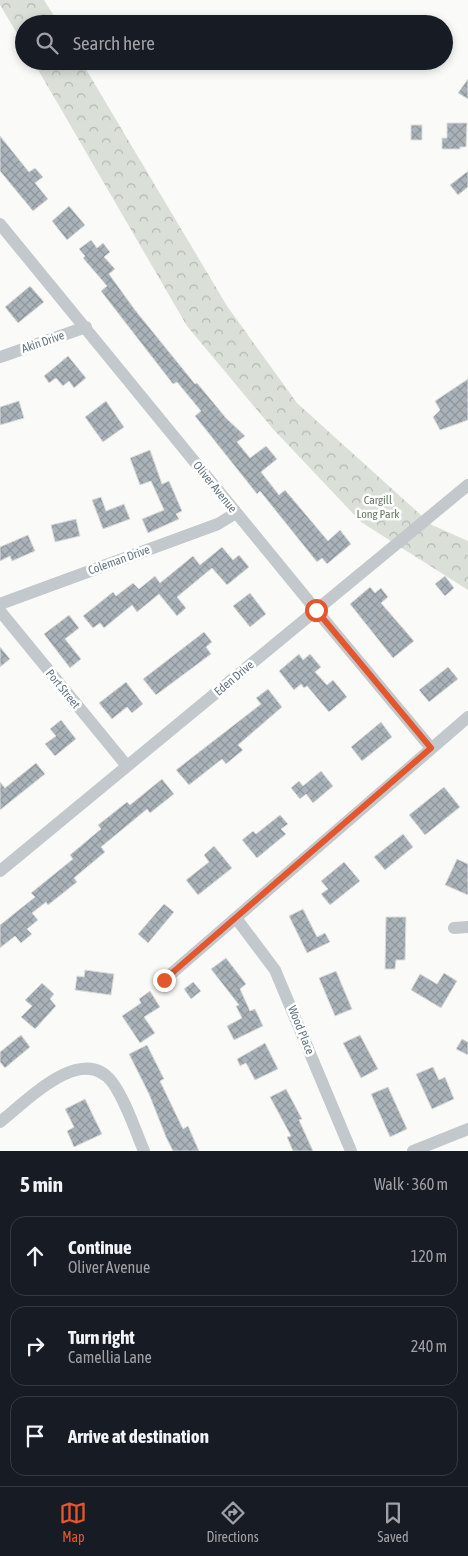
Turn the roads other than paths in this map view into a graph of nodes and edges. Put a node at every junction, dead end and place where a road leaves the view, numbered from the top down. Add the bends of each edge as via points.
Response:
1 (0, 224) edge
2 (86, 327) junction
3 (0, 357) edge
4 (468, 485) edge
5 (236, 513) junction
6 (0, 604) edge
7 (316, 610) junction
8 (0, 611) edge
9 (468, 716) edge
10 (431, 748) junction
11 (126, 766) junction
12 (0, 871) edge
13 (236, 918) junction
14 (468, 927) edge
15 (454, 928) dead end
16 (164, 980) dead end
17 (0, 1122) edge
18 (468, 1129) edge
19 (144, 1151) edge
20 (351, 1151) edge
21 (413, 1151) edge

1 - 2 street, Oliver Avenue
2 - 3 street, Akin Drive
2 - 5 street, Oliver Avenue
4 - 7 street, Eden Drive
5 - 6 street, Coleman Drive via 218,524
5 - 7 street, Oliver Avenue
7 - 10 street, Oliver Avenue
7 - 11 street, Eden Drive
8 - 11 street, Port Street
9 - 10 street
10 - 13 street
11 - 12 street, Eden Drive
13 - 16 street
13 - 20 street, Wood Place via 278,975
14 - 15 street
17 - 19 street via 64,1073 89,1068 105,1074 113,1083
18 - 21 street

